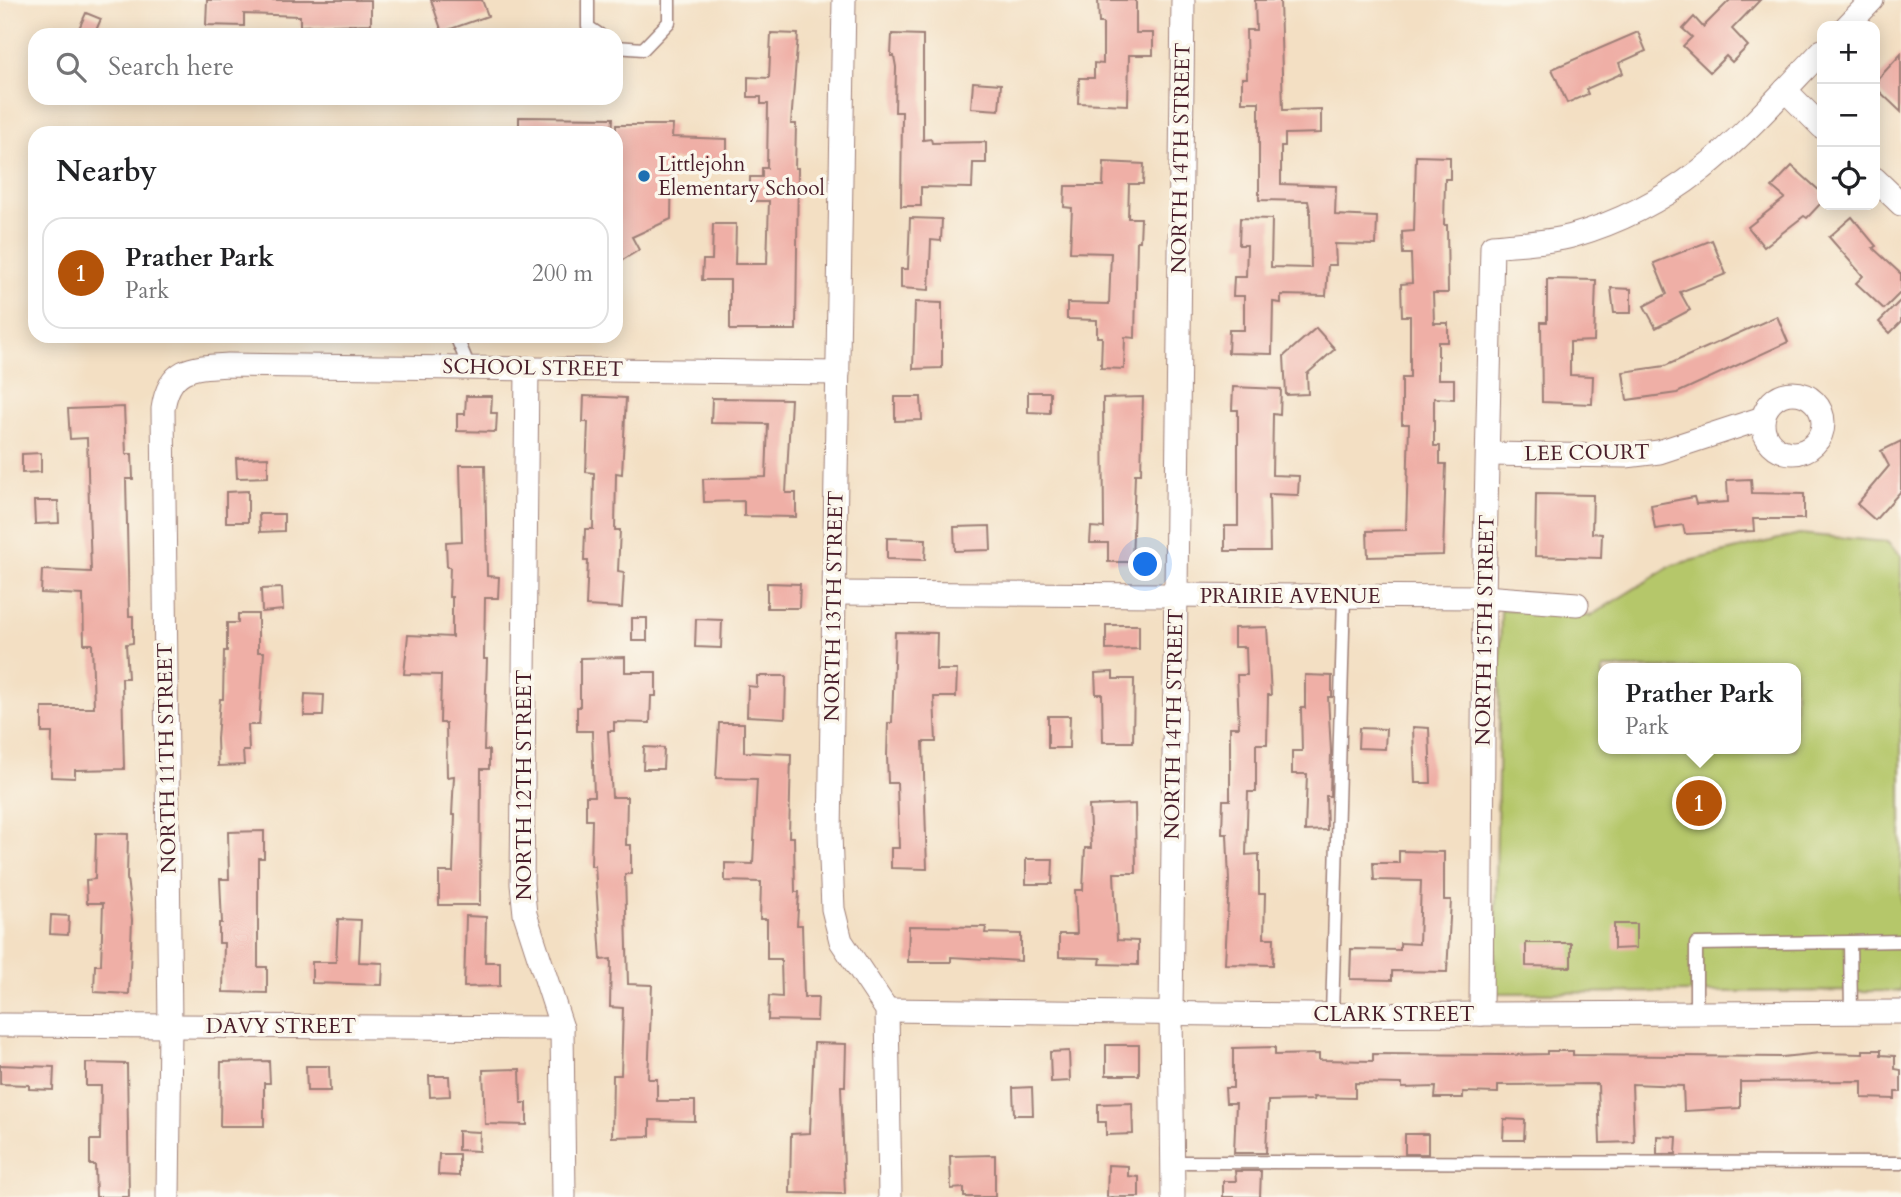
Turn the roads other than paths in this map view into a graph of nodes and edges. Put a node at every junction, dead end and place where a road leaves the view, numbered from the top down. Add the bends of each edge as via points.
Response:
1 (588, 0) edge
2 (668, 0) edge
3 (844, 0) edge
4 (1183, 0) edge
5 (1872, 0) edge
6 (1852, 21) edge
7 (590, 28) edge
8 (623, 48) edge
9 (1817, 56) edge
10 (1785, 90) junction
11 (1817, 122) edge
12 (1880, 183) edge
13 (1901, 204) edge
14 (459, 343) edge
15 (228, 365) joint
16 (469, 367) junction
17 (527, 368) junction
18 (838, 373) junction
19 (1763, 418) dead end
20 (1489, 454) junction
21 (834, 593) junction
22 (1175, 595) junction
23 (1344, 596) junction
24 (1484, 597) junction
25 (1577, 604) dead end
26 (1901, 941) edge
27 (1850, 942) junction
28 (887, 1010) junction
29 (1171, 1012) junction
30 (1901, 1012) edge
31 (1696, 1013) junction
32 (1851, 1013) junction
33 (1481, 1014) junction
34 (1332, 1015) junction
35 (0, 1025) edge
36 (170, 1026) junction
37 (562, 1028) junction
38 (1173, 1162) junction
39 (1901, 1163) edge
40 (168, 1197) edge
41 (564, 1197) edge
42 (890, 1197) edge
43 (1173, 1197) edge

1 - 7 lane
2 - 8 lane via 669,22 643,49
3 - 18 street, NORTH 13TH STREET
4 - 22 street, NORTH 14TH STREET
5 - 6 street
9 - 10 street
10 - 11 street
10 - 20 street, NORTH 15TH STREET via 1706,168 1641,210 1570,237 1492,246
12 - 13 street
14 - 16 lane
15 - 16 street, SCHOOL STREET
15 - 36 street, NORTH 11TH STREET via 182,373 169,387 163,409
16 - 17 street, SCHOOL STREET
17 - 18 street, SCHOOL STREET
17 - 37 street, NORTH 12TH STREET via 522,884 525,914
18 - 21 street, NORTH 13TH STREET
19 - 20 street, LEE COURT via 1659,452 1626,456
20 - 24 street, NORTH 15TH STREET
21 - 22 street, PRAIRIE AVENUE
21 - 28 street, NORTH 13TH STREET via 832,909 841,941
22 - 23 street, PRAIRIE AVENUE
22 - 29 street, NORTH 14TH STREET
23 - 24 street, PRAIRIE AVENUE
23 - 34 lane
24 - 25 street, PRAIRIE AVENUE
24 - 33 street, NORTH 15TH STREET
26 - 27 lane
27 - 31 lane via 1696,944
27 - 32 lane
28 - 29 street, CLARK STREET
28 - 42 street
29 - 34 street, CLARK STREET
29 - 38 street, NORTH 14TH STREET
30 - 32 street, CLARK STREET
31 - 32 street, CLARK STREET
31 - 33 street, CLARK STREET
33 - 34 street, CLARK STREET
35 - 36 street, DAVY STREET
36 - 37 street, DAVY STREET
36 - 40 street, NORTH 11TH STREET
37 - 41 street, NORTH 12TH STREET
38 - 39 lane
38 - 43 street, NORTH 14TH STREET

